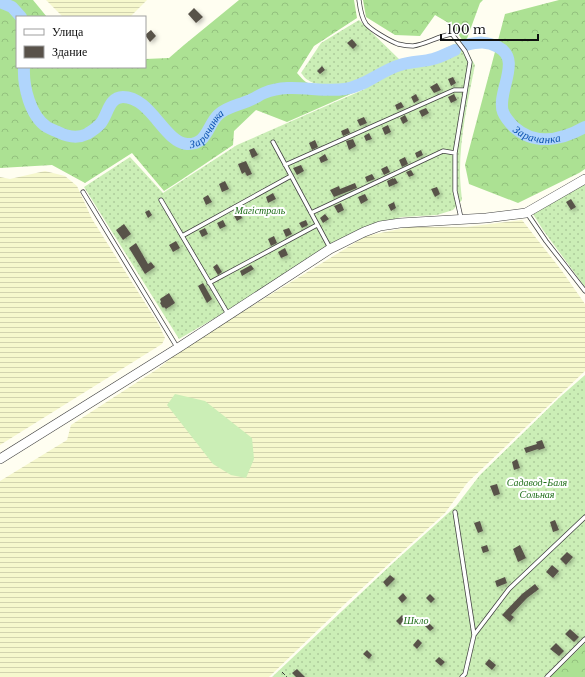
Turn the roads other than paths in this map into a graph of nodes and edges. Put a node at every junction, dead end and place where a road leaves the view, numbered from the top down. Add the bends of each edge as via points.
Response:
1 (359, 0) edge
2 (464, 90) junction
3 (273, 142) dead end
4 (455, 153) junction
5 (285, 165) junction
6 (291, 176) junction
7 (585, 179) edge
8 (83, 192) dead end
9 (161, 200) dead end
10 (526, 212) junction
11 (311, 213) junction
12 (461, 219) junction
13 (317, 225) junction
14 (182, 236) junction
15 (330, 249) junction
16 (209, 283) junction
17 (585, 292) edge
18 (228, 315) junction
19 (178, 348) junction
20 (0, 459) edge
21 (455, 512) dead end
22 (585, 517) edge
23 (474, 635) junction
24 (585, 639) edge
25 (462, 677) edge
26 (547, 677) edge

1 - 2 lane via 366,24 398,44 413,46 452,34 470,62
2 - 4 lane
2 - 5 lane via 454,90
3 - 5 lane
4 - 11 lane via 443,151
4 - 12 lane via 455,191
5 - 6 lane
6 - 11 lane
6 - 14 lane
7 - 10 street
8 - 19 lane
9 - 14 lane
10 - 12 street
10 - 17 lane
11 - 13 lane
12 - 15 street via 400,222 380,226
13 - 15 lane
13 - 16 lane
14 - 16 lane
15 - 18 street
16 - 18 lane
18 - 19 street
19 - 20 street
21 - 23 lane
22 - 23 lane via 509,589
23 - 25 lane via 465,674
24 - 26 lane

